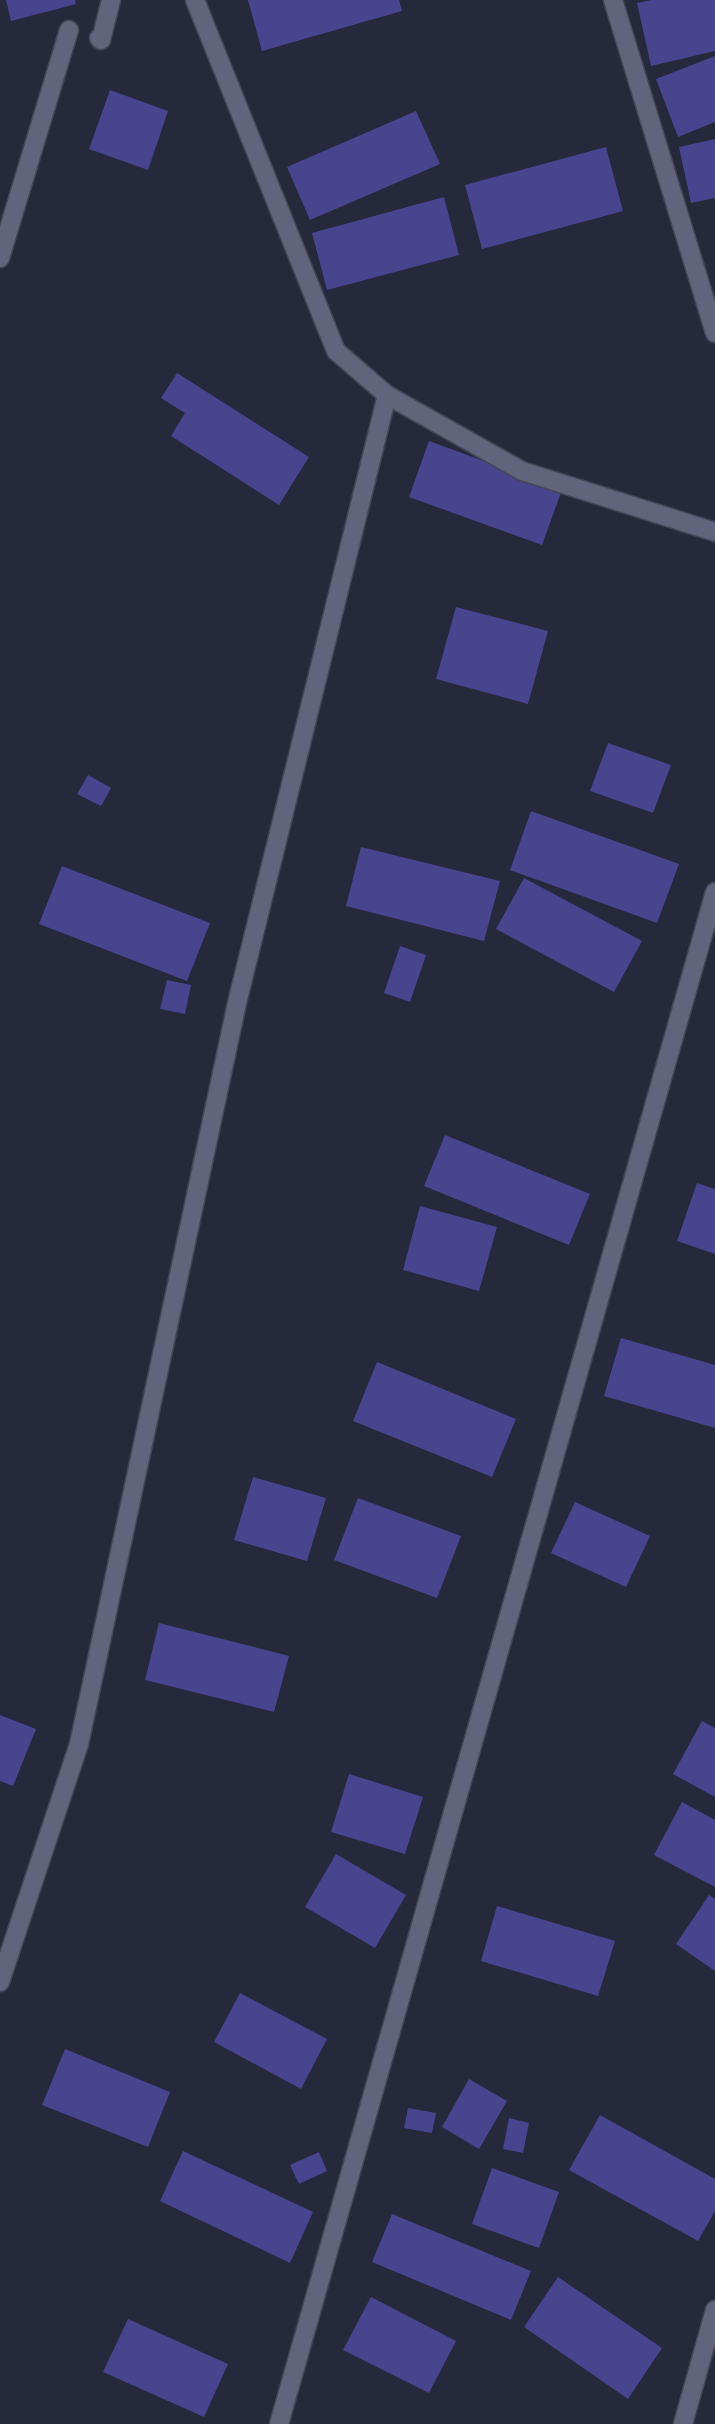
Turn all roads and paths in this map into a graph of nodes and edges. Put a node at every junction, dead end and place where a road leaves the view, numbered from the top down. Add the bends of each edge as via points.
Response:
1 (111, 0) edge
2 (195, 0) edge
3 (613, 0) edge
4 (69, 30) dead end
5 (99, 38) dead end
6 (0, 258) edge
7 (715, 333) edge
8 (387, 395) junction
9 (715, 532) edge
10 (715, 892) edge
11 (0, 1982) edge
12 (715, 2310) edge
13 (279, 2424) edge
14 (683, 2424) edge

1 - 5 street
2 - 8 street via 336,351
3 - 7 street
4 - 6 street
8 - 9 street via 522,471
8 - 11 street via 237,1003 79,1744
10 - 13 street
12 - 14 street

